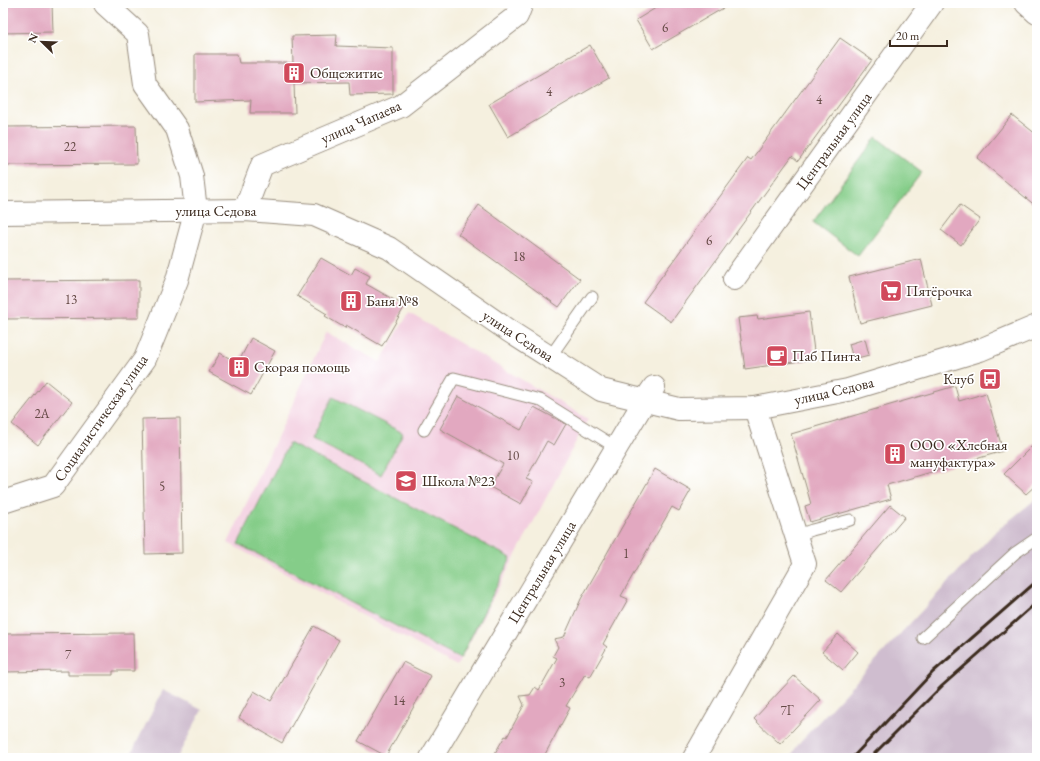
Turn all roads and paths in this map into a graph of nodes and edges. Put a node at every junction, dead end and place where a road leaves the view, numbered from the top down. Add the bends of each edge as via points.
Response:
1 (522, 3) edge
2 (932, 3) edge
3 (1026, 3) edge
4 (105, 4) edge
5 (1037, 13) edge
6 (196, 210) junction
7 (245, 210) junction
8 (3, 213) edge
9 (734, 279) dead end
10 (592, 297) dead end
11 (1037, 326) edge
12 (550, 357) junction
13 (650, 394) junction
14 (754, 408) junction
15 (424, 430) dead end
16 (616, 448) junction
17 (3, 502) edge
18 (850, 520) dead end
19 (796, 536) junction
20 (1037, 538) edge
21 (922, 638) dead end
22 (431, 758) edge
23 (694, 758) edge

1 - 7 street, улица Чапаева via 517,16 401,106 262,165
2 - 9 street, Центральная улица
3 - 5 street
4 - 6 street via 138,34 145,84 177,130 192,176
6 - 7 street, улица Седова
6 - 8 street, улица Седова
6 - 17 street, Социалистическая улица via 177,280 145,359 53,486
7 - 12 street, улица Седова via 314,215 389,248
10 - 12 lane
11 - 14 street, улица Седова via 980,350 848,390
12 - 13 street, улица Седова via 601,390
13 - 14 street, улица Седова via 679,409
13 - 16 street, Центральная улица
14 - 19 street
15 - 16 lane via 454,378 540,400
16 - 22 street, Центральная улица
18 - 19 lane
19 - 23 street via 805,564
20 - 21 lane via 1015,553

